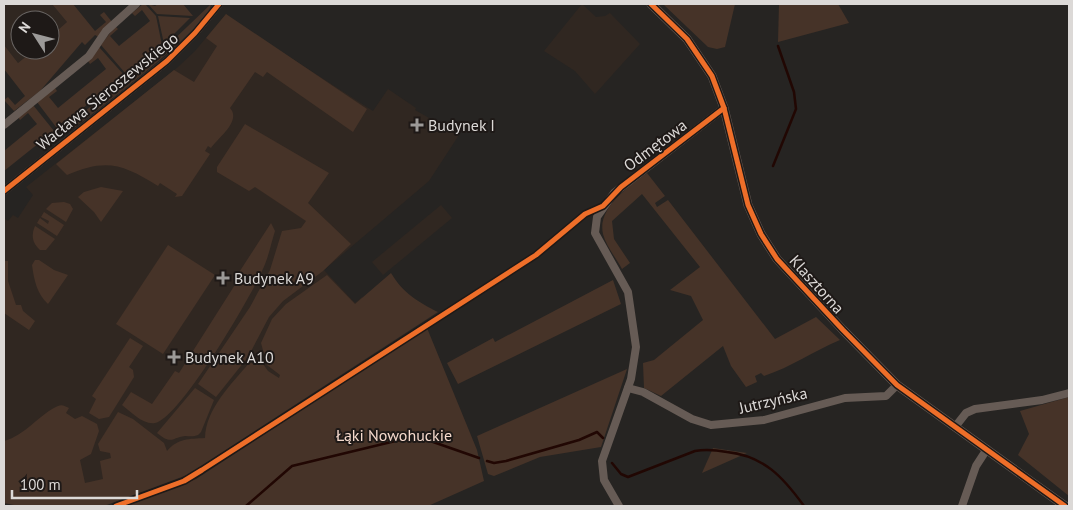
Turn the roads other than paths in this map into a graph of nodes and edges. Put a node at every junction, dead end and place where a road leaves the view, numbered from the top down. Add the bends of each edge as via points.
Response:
1 (136, 4) edge
2 (219, 4) edge
3 (652, 4) edge
4 (724, 108) junction
5 (4, 125) edge
6 (4, 190) edge
7 (897, 385) junction
8 (628, 388) junction
9 (1069, 393) edge
10 (955, 427) junction
11 (987, 450) junction
12 (619, 506) edge
13 (962, 506) edge
14 (1065, 506) edge

1 - 5 street via 106,31 90,56
2 - 6 street, Wacława Sieroszewskiego via 192,37 158,69
3 - 4 street, Klasztorna via 698,53 715,83
4 - 7 street, Klasztorna via 745,198 766,243 797,281
4 - 8 street, Odmętowa via 614,193 597,217 595,233 625,285 631,306 637,350
7 - 8 street, Jutrzyńska via 886,396 845,398 764,420 711,425
7 - 10 street, Klasztorna
8 - 12 street, Odmętowa via 602,466 607,486
9 - 10 street via 975,409 966,413
10 - 11 street, Klasztorna
11 - 13 street via 978,463
11 - 14 street, Klasztorna

